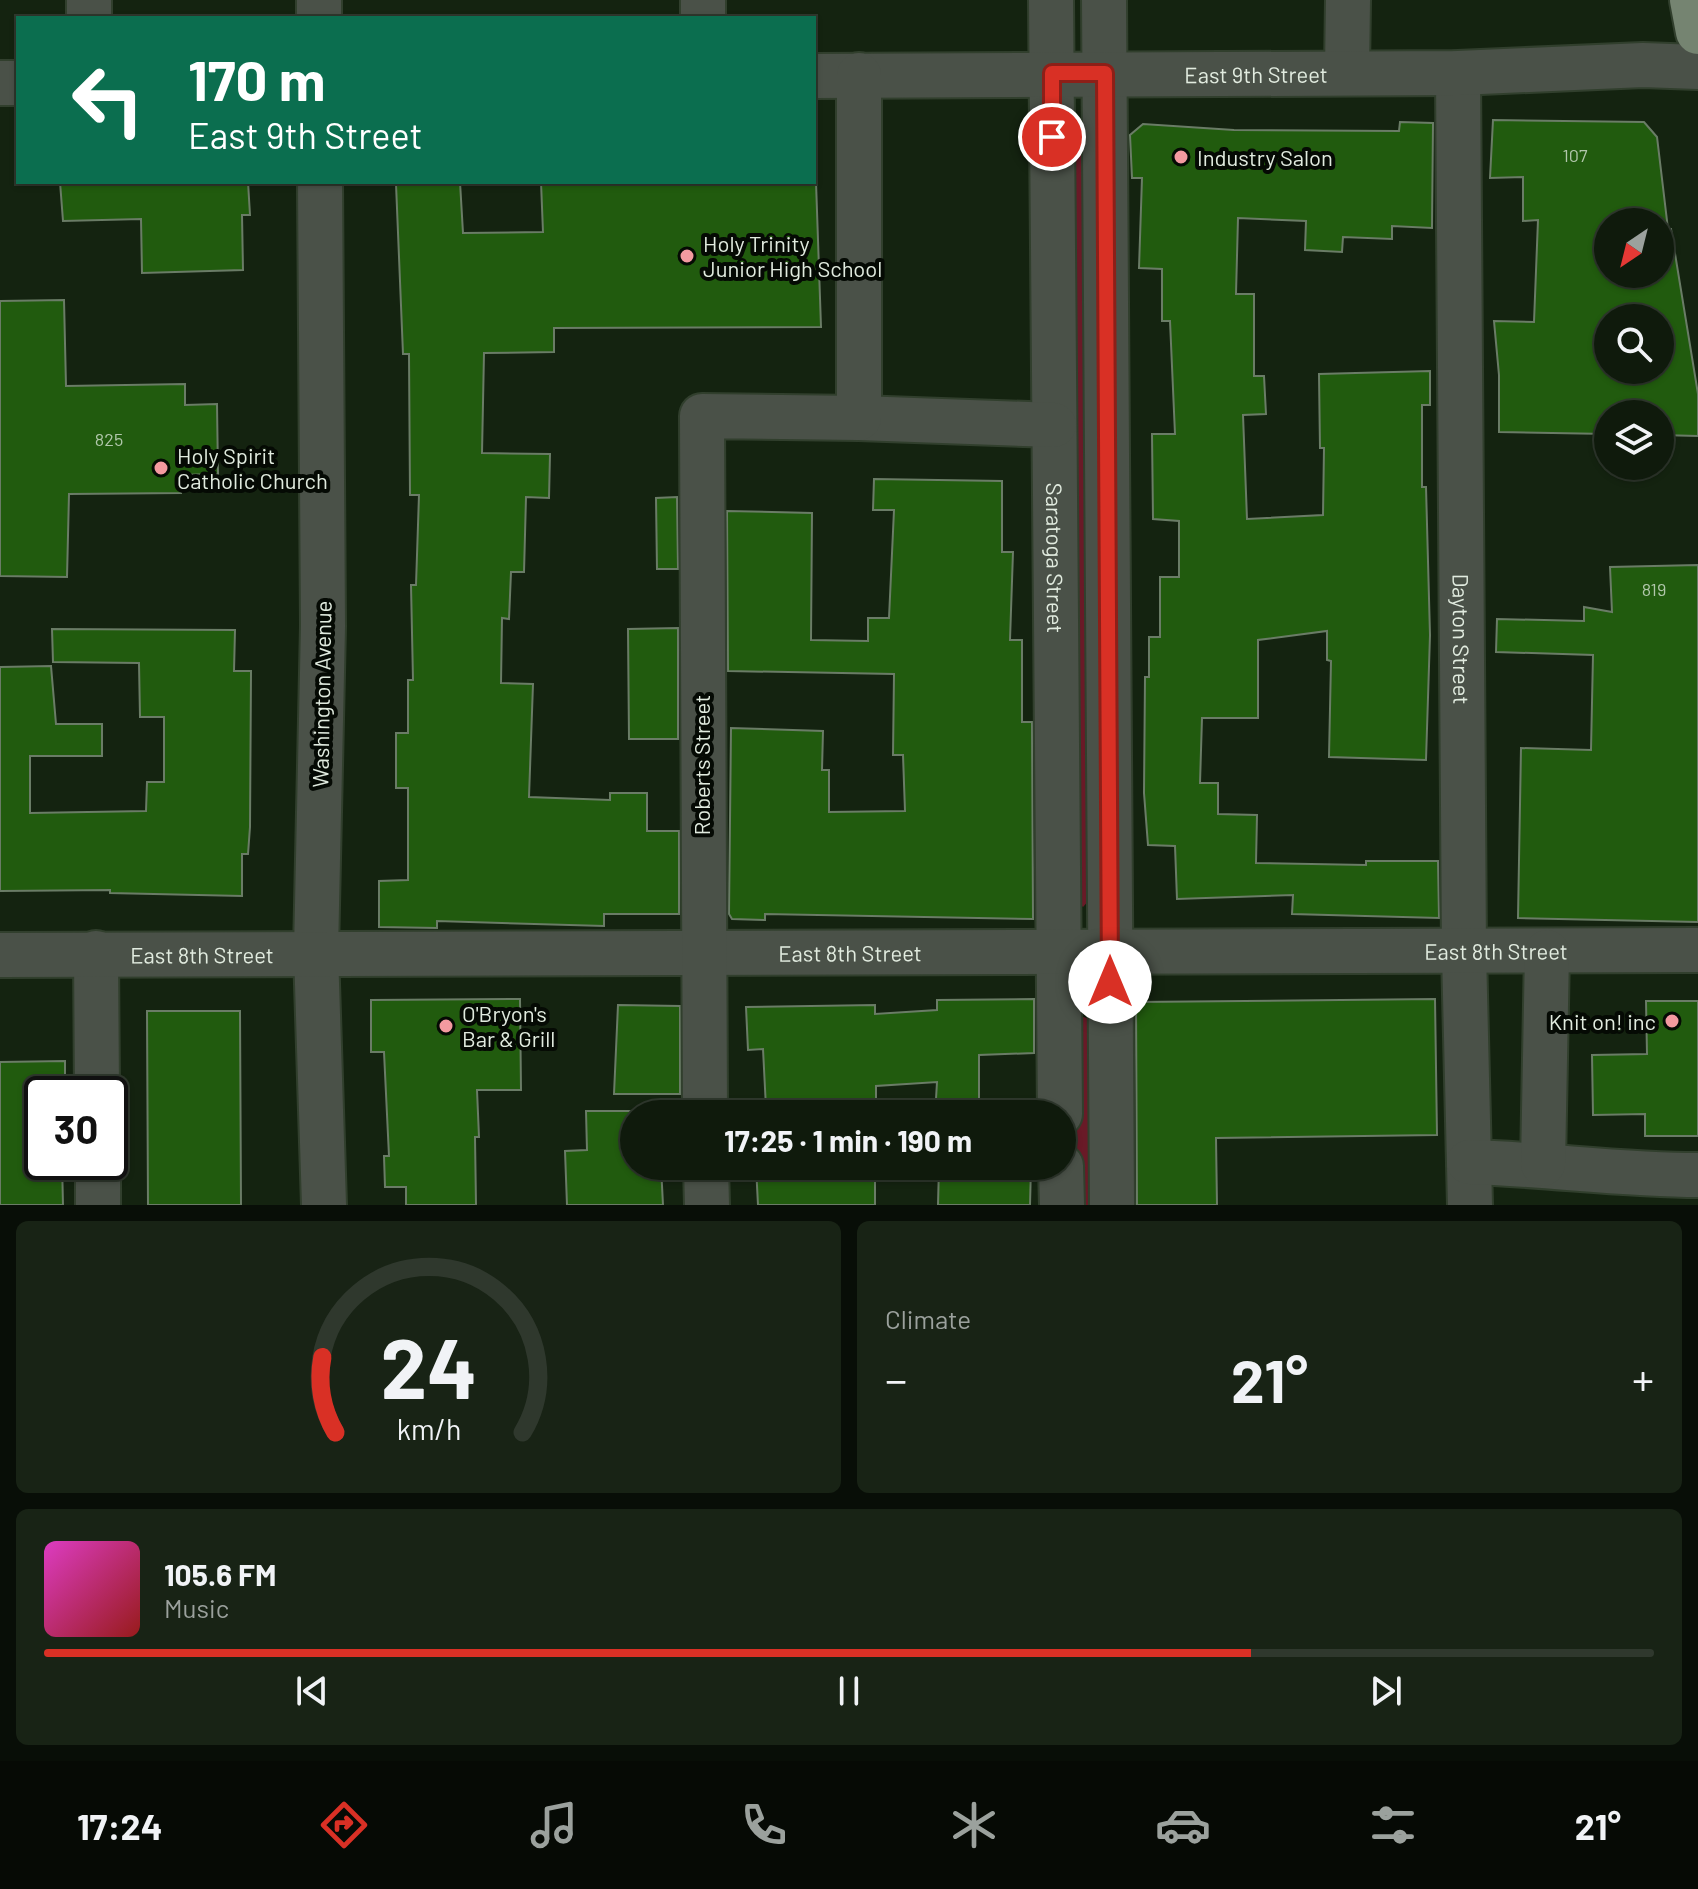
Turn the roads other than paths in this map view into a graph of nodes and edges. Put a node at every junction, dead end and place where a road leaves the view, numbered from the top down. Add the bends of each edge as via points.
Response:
1 (1051, 0) edge
2 (1104, 0) edge
3 (1348, 0) edge
4 (1692, 0) edge
5 (1698, 32) edge
6 (1698, 67) edge
7 (1347, 71) junction
8 (1052, 73) junction
9 (1105, 73) junction
10 (1458, 73) junction
11 (859, 75) junction
12 (816, 76) edge
13 (320, 184) edge
14 (859, 418) junction
15 (1054, 425) junction
16 (1109, 950) junction
17 (1698, 950) edge
18 (1057, 951) junction
19 (316, 952) junction
20 (703, 952) junction
21 (1464, 952) junction
22 (1547, 952) junction
23 (96, 953) junction
24 (0, 955) edge
25 (97, 1076) edge
26 (705, 1100) edge
27 (1060, 1100) edge
28 (1469, 1162) junction
29 (1543, 1164) junction
30 (1698, 1175) edge
31 (98, 1180) edge
32 (706, 1180) edge
33 (1061, 1180) edge
34 (98, 1205) edge
35 (324, 1205) edge
36 (707, 1205) edge
37 (1062, 1205) edge
38 (1112, 1205) edge
39 (1470, 1205) edge

1 - 8 street, Saratoga Street
2 - 9 street
3 - 7 street
4 - 5 main road
6 - 10 street, East 9th Street
7 - 9 street, East 9th Street
7 - 10 street, East 9th Street
8 - 9 street, East 9th Street
8 - 11 street, East 9th Street
8 - 15 street, Saratoga Street
9 - 16 street
10 - 21 street, Dayton Street
11 - 12 street, East 9th Street
11 - 14 street
13 - 19 street, Washington Avenue via 323,626
14 - 15 street
14 - 20 street, Roberts Street via 702,416
15 - 18 street, Saratoga Street
16 - 18 street, East 8th Street
16 - 21 street, East 8th Street
16 - 38 street
17 - 22 street, East 8th Street
18 - 20 street, East 8th Street
18 - 27 street, Saratoga Street
19 - 20 street, East 8th Street
19 - 23 street, East 8th Street
19 - 35 street, Washington Avenue
20 - 26 street, Roberts Street
21 - 22 street, East 8th Street
21 - 28 street, Dayton Street
22 - 29 street
23 - 24 street, East 8th Street
23 - 25 street
28 - 29 street
28 - 39 street, Dayton Street
29 - 30 street
31 - 34 street
32 - 36 street
33 - 37 street

